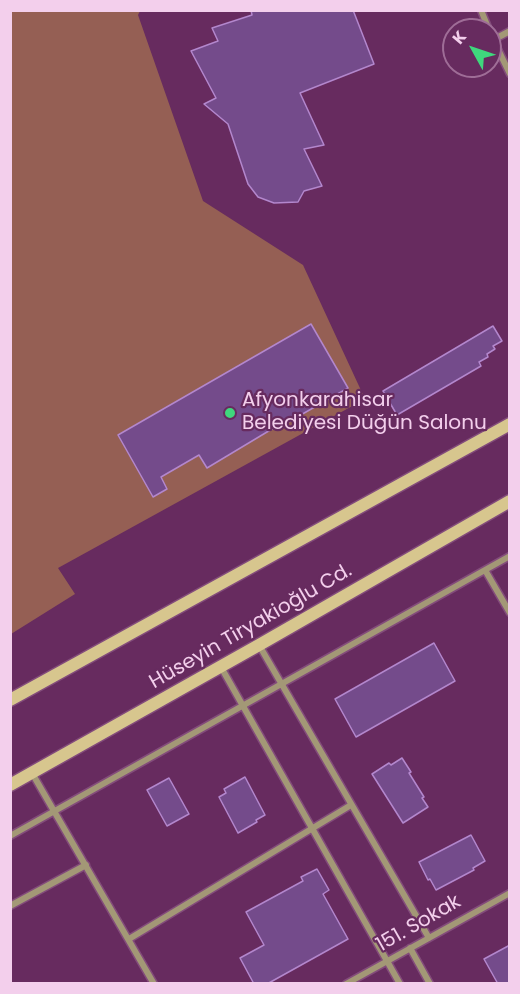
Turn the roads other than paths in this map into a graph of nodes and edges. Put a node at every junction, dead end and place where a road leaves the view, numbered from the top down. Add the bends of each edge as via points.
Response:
1 (502, 58) edge
2 (510, 74) edge
3 (510, 424) edge
4 (510, 501) edge
5 (510, 556) edge
6 (485, 570) junction
7 (510, 613) edge
8 (259, 645) junction
9 (221, 667) junction
10 (281, 684) junction
11 (10, 700) edge
12 (242, 705) junction
13 (32, 773) junction
14 (10, 785) edge
15 (351, 805) junction
16 (55, 811) junction
17 (312, 829) junction
18 (10, 836) edge
19 (86, 865) junction
20 (510, 894) edge
21 (10, 906) edge
22 (429, 938) junction
23 (129, 939) junction
24 (410, 948) junction
25 (387, 962) junction
26 (154, 984) edge
27 (346, 984) edge
28 (400, 984) edge
29 (430, 984) edge

1 - 2 street
3 - 11 street
4 - 8 street, Hüseyin Tiryakioğlu Cd.
5 - 6 street
6 - 7 street
6 - 10 street
8 - 9 street, Hüseyin Tiryakioğlu Cd.
8 - 10 street
9 - 12 street
9 - 13 street, Hüseyin Tiryakioğlu Cd.
10 - 12 street
10 - 15 street
12 - 16 street
12 - 17 street
13 - 14 street, Hüseyin Tiryakioğlu Cd.
13 - 16 street
15 - 17 street
15 - 22 street
16 - 18 street
16 - 19 street
17 - 23 street
17 - 25 street
19 - 21 street
19 - 23 street
20 - 22 street, 151. Sokak
22 - 24 street, 151. Sokak
23 - 26 street
24 - 25 street, 151. Sokak
24 - 29 street
25 - 27 street, 151. Sokak
25 - 28 street

